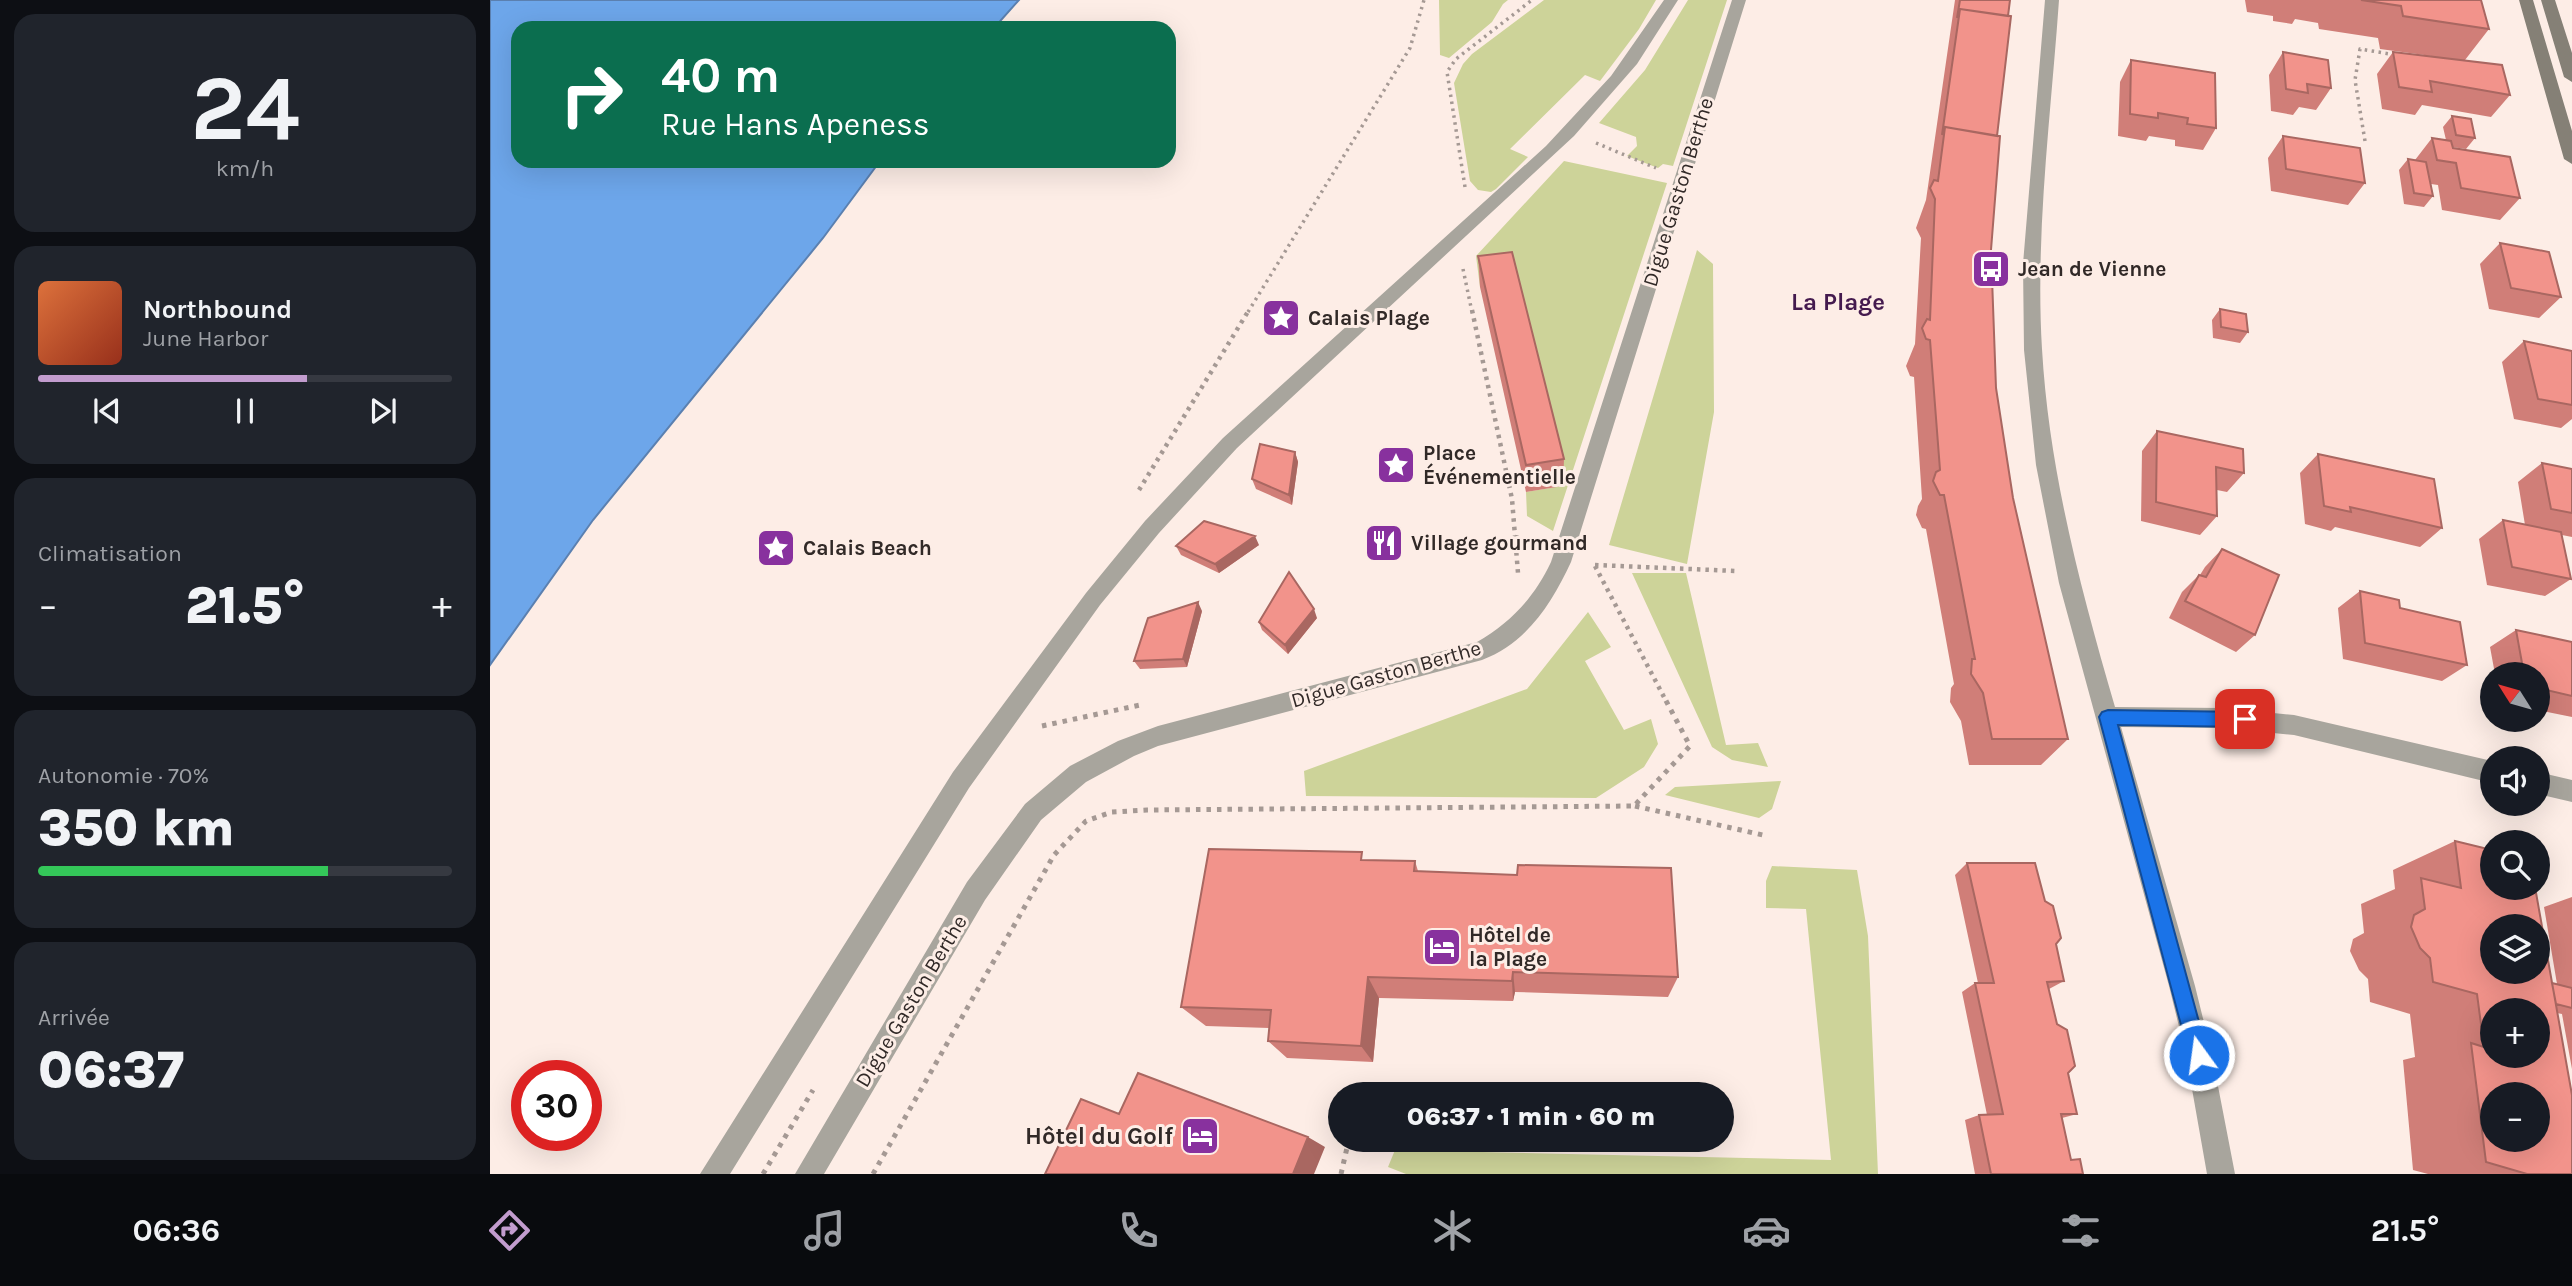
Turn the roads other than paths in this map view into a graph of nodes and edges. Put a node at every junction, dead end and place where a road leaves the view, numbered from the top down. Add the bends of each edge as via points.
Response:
1 (1671, 0) edge
2 (1739, 0) edge
3 (2052, 0) edge
4 (2526, 0) edge
5 (2548, 0) edge
6 (2572, 77) edge
7 (2572, 159) edge
8 (2108, 717) junction
9 (2480, 769) edge
10 (2550, 786) edge
11 (2572, 791) edge
12 (714, 1174) edge
13 (809, 1174) edge
14 (2221, 1174) edge

1 - 12 street via 1639,52 1570,132 1209,464 1093,599 961,780
2 - 13 street, Digue Gaston Berthe via 1564,552 1538,607 1506,636 1482,650 1158,736 1078,774 1033,813 987,873
3 - 8 street via 2032,264 2033,350 2053,507 2069,583
4 - 7 street
5 - 6 street
8 - 9 street via 2224,718 2294,725
8 - 14 street via 2182,986
10 - 11 street

